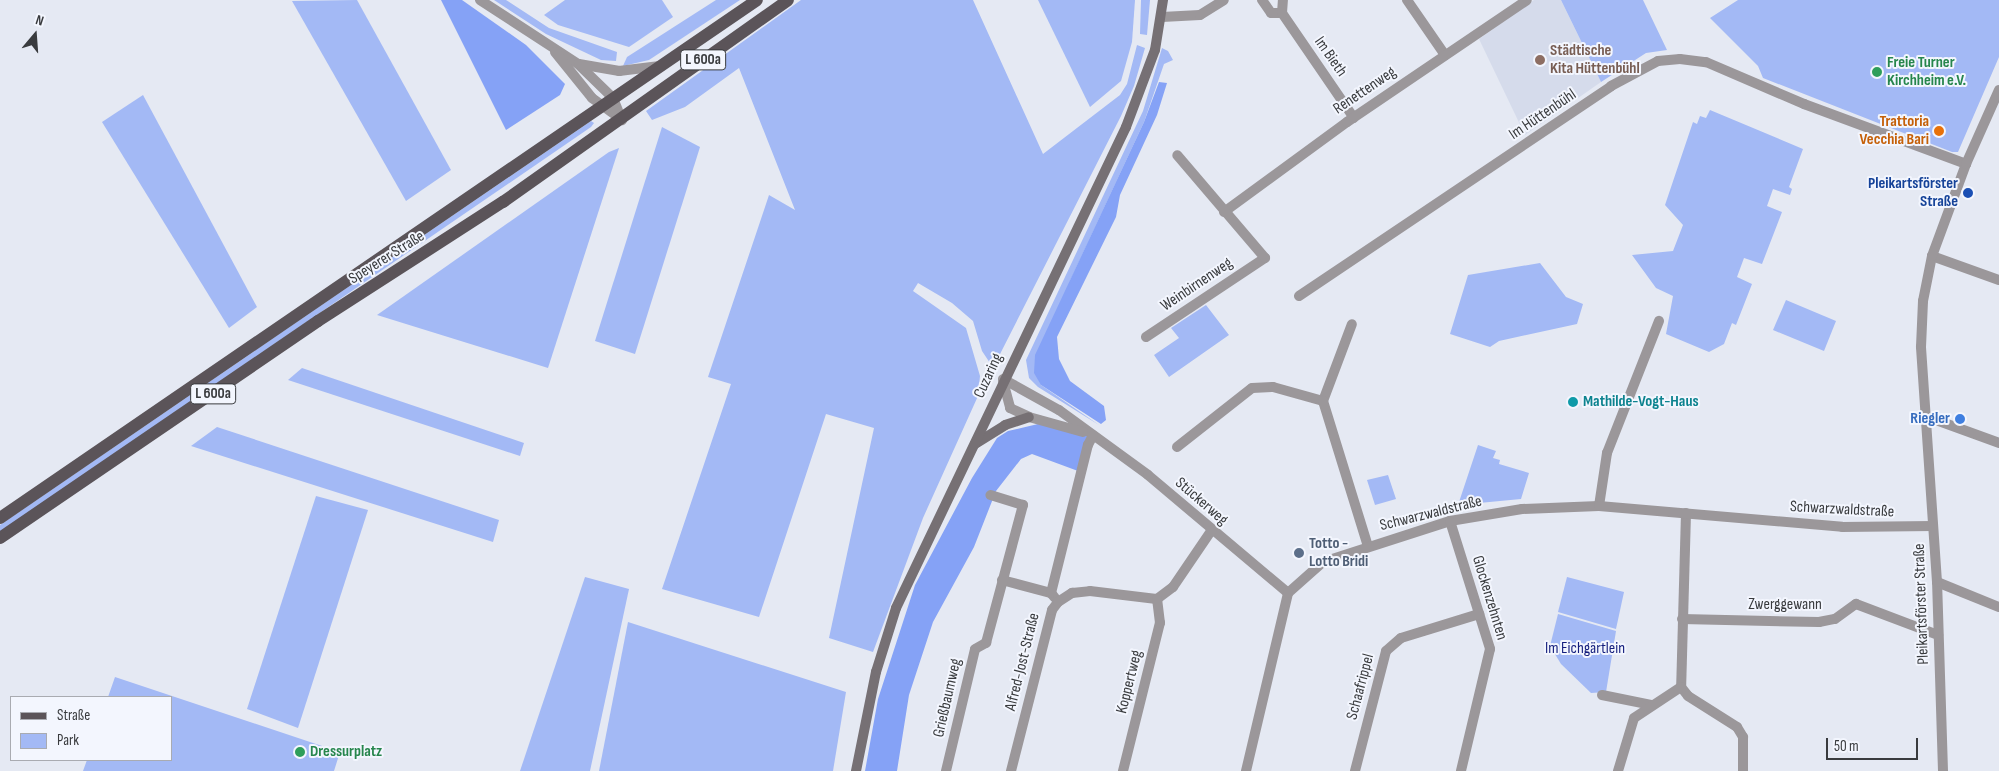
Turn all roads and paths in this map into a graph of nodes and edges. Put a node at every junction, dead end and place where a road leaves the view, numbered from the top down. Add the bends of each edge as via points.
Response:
1 (480, 0) edge
2 (757, 0) edge
3 (788, 0) edge
4 (1163, 0) edge
5 (1224, 0) edge
6 (1262, 0) edge
7 (1283, 0) edge
8 (1407, 0) edge
9 (1527, 0) edge
10 (1282, 14) junction
11 (1162, 17) junction
12 (550, 46) junction
13 (1445, 55) junction
14 (578, 64) junction
15 (662, 65) junction
16 (1999, 90) edge
17 (613, 98) junction
18 (600, 107) junction
19 (1354, 118) junction
20 (622, 120) junction
21 (1178, 156) dead end
22 (1966, 164) junction
23 (1224, 212) junction
24 (1932, 256) junction
25 (1999, 280) edge
26 (1299, 296) dead end
27 (1660, 321) dead end
28 (1352, 324) dead end
29 (1146, 337) dead end
30 (1003, 379) junction
31 (1323, 401) junction
32 (1926, 416) junction
33 (1029, 417) junction
34 (1094, 435) junction
35 (1999, 443) edge
36 (974, 444) junction
37 (1177, 447) dead end
38 (991, 495) dead end
39 (1599, 506) junction
40 (1686, 513) junction
41 (0, 518) edge
42 (1450, 521) junction
43 (1934, 526) junction
44 (1211, 531) junction
45 (0, 538) edge
46 (1368, 546) junction
47 (1002, 580) junction
48 (1937, 582) junction
49 (1051, 593) junction
50 (1288, 594) junction
51 (1157, 600) junction
52 (1058, 602) junction
53 (1999, 607) edge
54 (1479, 614) junction
55 (1682, 619) junction
56 (1938, 635) junction
57 (1681, 687) junction
58 (1602, 695) dead end
59 (1652, 706) junction
60 (856, 771) edge
61 (946, 771) edge
62 (1011, 771) edge
63 (1123, 771) edge
64 (1246, 771) edge
65 (1354, 771) edge
66 (1461, 771) edge
67 (1618, 771) edge
68 (1743, 771) edge
69 (1942, 771) edge

1 - 12 street
2 - 15 main road, Speyerer Straße / L 600a
3 - 20 main road, Speyerer Straße / L 600a
4 - 11 main road, Cuzaring
5 - 11 street via 1200,15
6 - 10 street, Im Bieth via 1271,13
7 - 10 street
8 - 13 street
9 - 13 street, Renettenweg
10 - 19 street, Im Bieth
11 - 30 main road, Cuzaring via 1155,50 1126,127
12 - 14 street
12 - 18 street
13 - 19 street, Renettenweg
14 - 15 street via 619,71
14 - 17 street
15 - 17 main road, Speyerer Straße / L 600a
16 - 22 street, Pleikartsförster Straße
17 - 18 main road, Speyerer Straße / L 600a
17 - 20 street
18 - 20 street
18 - 41 main road, Speyerer Straße / L 600a
19 - 23 street, Renettenweg
20 - 45 main road, Speyerer Straße / L 600a via 450,237 318,321
21 - 23 street
22 - 24 street, Pleikartsförster Straße
22 - 26 street, Im Hüttenbühl via 1804,104 1706,62 1680,58 1658,61 1612,86
23 - 29 street, Weinbirnenweg via 1264,258
24 - 25 street
24 - 32 street, Pleikartsförster Straße via 1923,301 1920,347
27 - 39 street via 1607,453
28 - 31 street
30 - 33 street, Stückerweg via 1010,408
30 - 34 street, Stückerweg via 1059,410
30 - 36 main road, Cuzaring
31 - 37 street via 1273,387 1252,388
31 - 46 street
32 - 35 street
32 - 43 street, Pleikartsförster Straße
33 - 34 street, Stückerweg
33 - 36 main road via 1005,425
34 - 44 street, Stückerweg via 1148,475
34 - 49 street, Alfred-Jost-Straße via 1088,445
36 - 60 main road, Cuzaring via 896,608 876,672
38 - 47 street, Grießbaumweg via 1023,505
39 - 40 street, Schwarzwaldstraße
39 - 42 street, Schwarzwaldstraße via 1522,509
40 - 43 street, Schwarzwaldstraße via 1842,527
40 - 55 street
42 - 46 street, Schwarzwaldstraße
42 - 54 street, Glockenzehnten
43 - 48 street, Pleikartsförster Straße
44 - 50 street, Stückerweg
44 - 51 street via 1172,587
46 - 50 street, Schwarzwaldstraße via 1323,562
47 - 49 street
47 - 61 street, Grießbaumweg via 986,643 975,649
48 - 53 street
48 - 56 street, Pleikartsförster Straße
49 - 52 street
50 - 64 street
51 - 52 street, Alfred-Jost-Straße via 1090,591 1072,593
51 - 63 street, Koppertweg via 1160,623
52 - 62 street, Alfred-Jost-Straße via 1049,619
54 - 65 street, Schaafrippel via 1401,638 1386,651
54 - 66 street, Glockenzehnten via 1490,649
55 - 56 street, Zwerggewann via 1819,622 1835,619 1856,604
55 - 57 street
56 - 69 street, Pleikartsförster Straße
57 - 59 street
57 - 68 street via 1688,696 1737,726 1744,737
58 - 59 street
59 - 67 street via 1630,724

